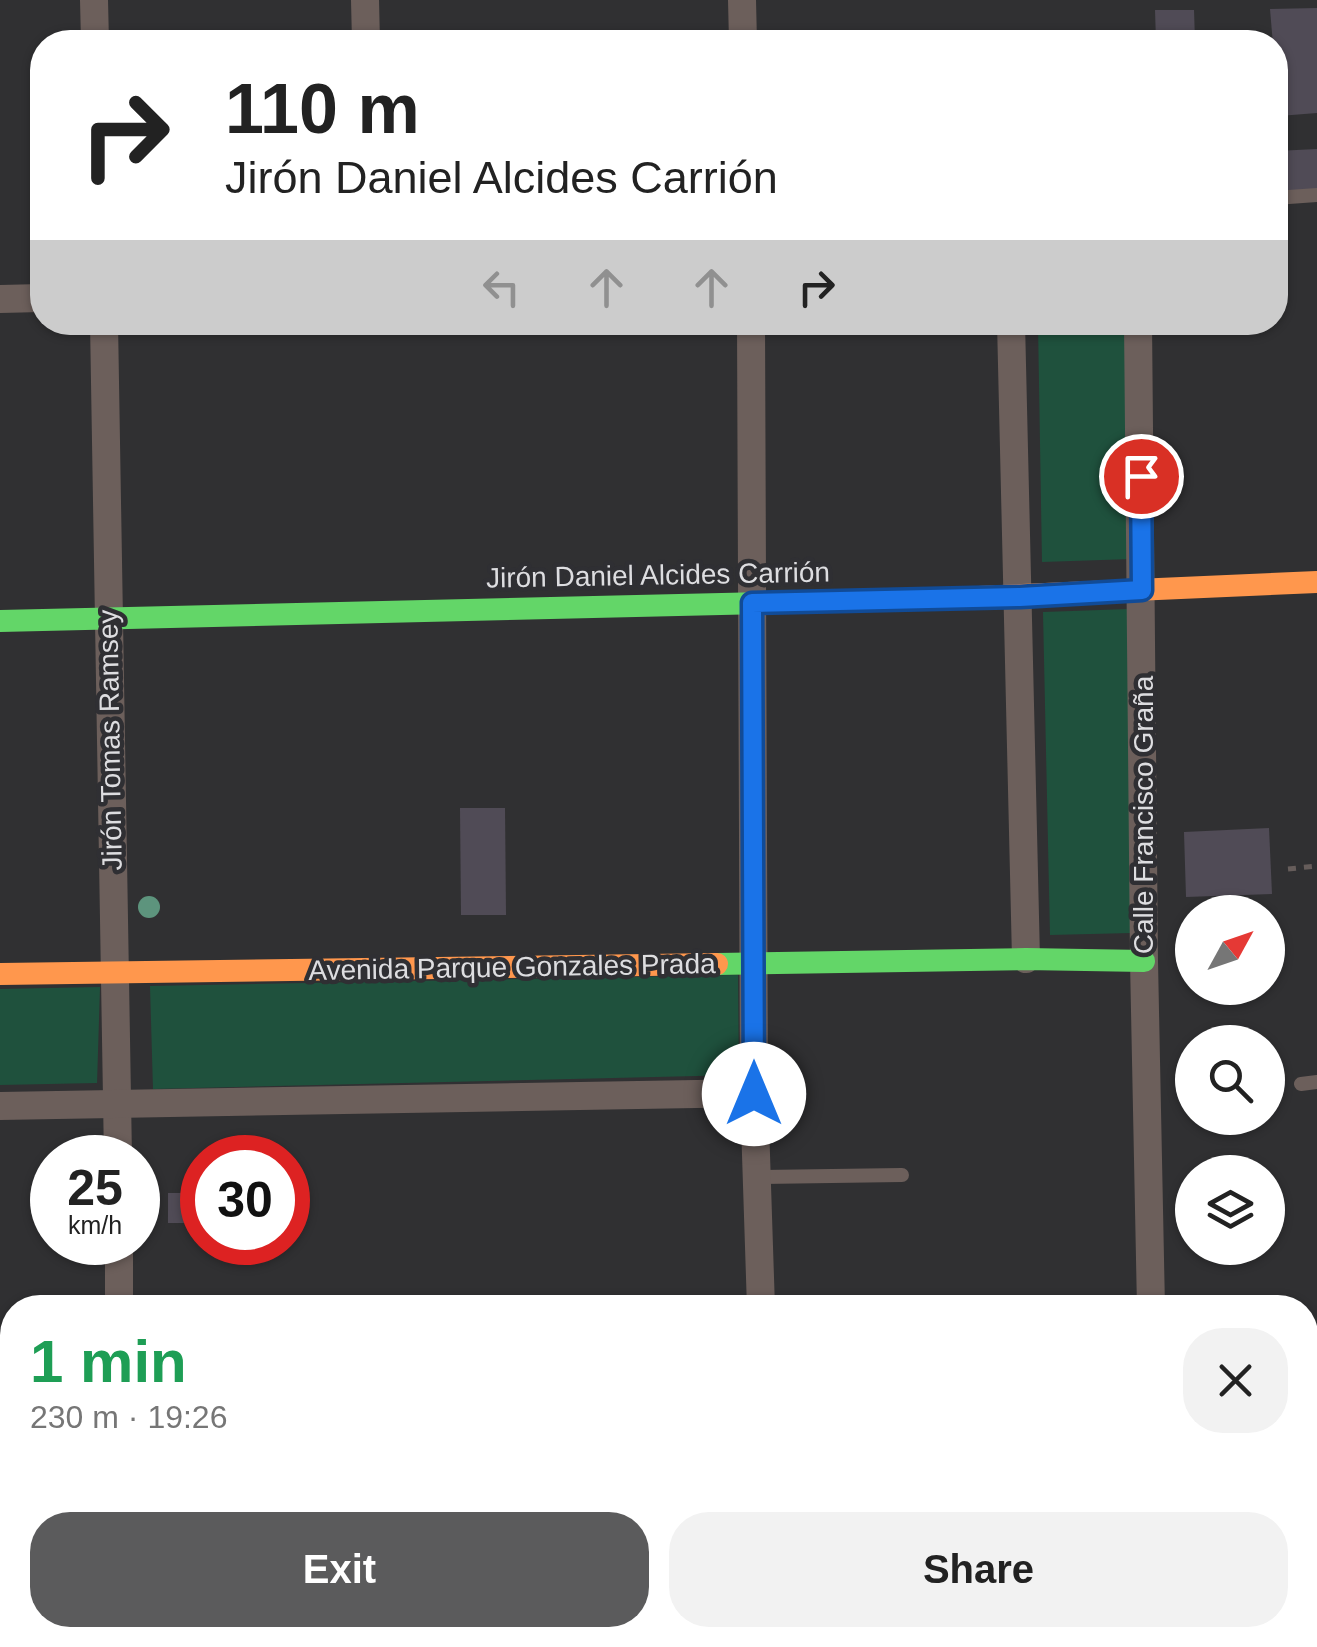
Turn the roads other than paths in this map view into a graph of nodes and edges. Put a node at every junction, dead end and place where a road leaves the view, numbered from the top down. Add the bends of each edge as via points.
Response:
1 (94, 0) edge
2 (365, 0) edge
3 (742, 0) edge
4 (95, 30) edge
5 (366, 30) edge
6 (743, 30) edge
7 (1317, 195) edge
8 (1288, 197) edge
9 (30, 298) edge
10 (0, 299) edge
11 (104, 335) edge
12 (751, 335) edge
13 (1011, 335) edge
14 (1138, 335) edge
15 (1317, 582) edge
16 (1142, 590) junction
17 (1020, 597) junction
18 (752, 603) junction
19 (107, 618) junction
20 (0, 621) edge
21 (1026, 959) junction
22 (1144, 960) junction
23 (754, 964) junction
24 (116, 972) junction
25 (0, 974) edge
26 (754, 1094) junction
27 (118, 1104) junction
28 (0, 1106) edge
29 (118, 1135) edge
30 (902, 1175) dead end
31 (757, 1177) junction
32 (118, 1265) edge
33 (119, 1295) edge
34 (761, 1295) edge
35 (1151, 1295) edge

1 - 4 street
2 - 5 street
3 - 6 street
7 - 8 lane
9 - 10 street
11 - 19 street, Jirón Tomas Ramsey
12 - 18 street
13 - 17 street
14 - 16 street, Calle Francisco Graña
15 - 16 street, Jirón Daniel Alcides Carrión
16 - 17 street, Jirón Daniel Alcides Carrión
16 - 22 street, Calle Francisco Graña
17 - 18 street, Jirón Daniel Alcides Carrión
17 - 21 street
18 - 19 street, Jirón Daniel Alcides Carrión
18 - 23 street
19 - 20 street, Jirón Daniel Alcides Carrión
19 - 24 street, Jirón Tomas Ramsey
21 - 22 street, Avenida Parque Gonzales Prada
21 - 23 street, Avenida Parque Gonzales Prada
22 - 35 street, Calle Francisco Graña
23 - 24 street, Avenida Parque Gonzales Prada
23 - 26 street
24 - 25 street, Avenida Parque Gonzales Prada
24 - 27 street, Jirón Tomas Ramsey
26 - 27 street
26 - 31 street
27 - 28 street
27 - 29 street, Jirón Tomas Ramsey
30 - 31 lane
31 - 34 street
32 - 33 street

